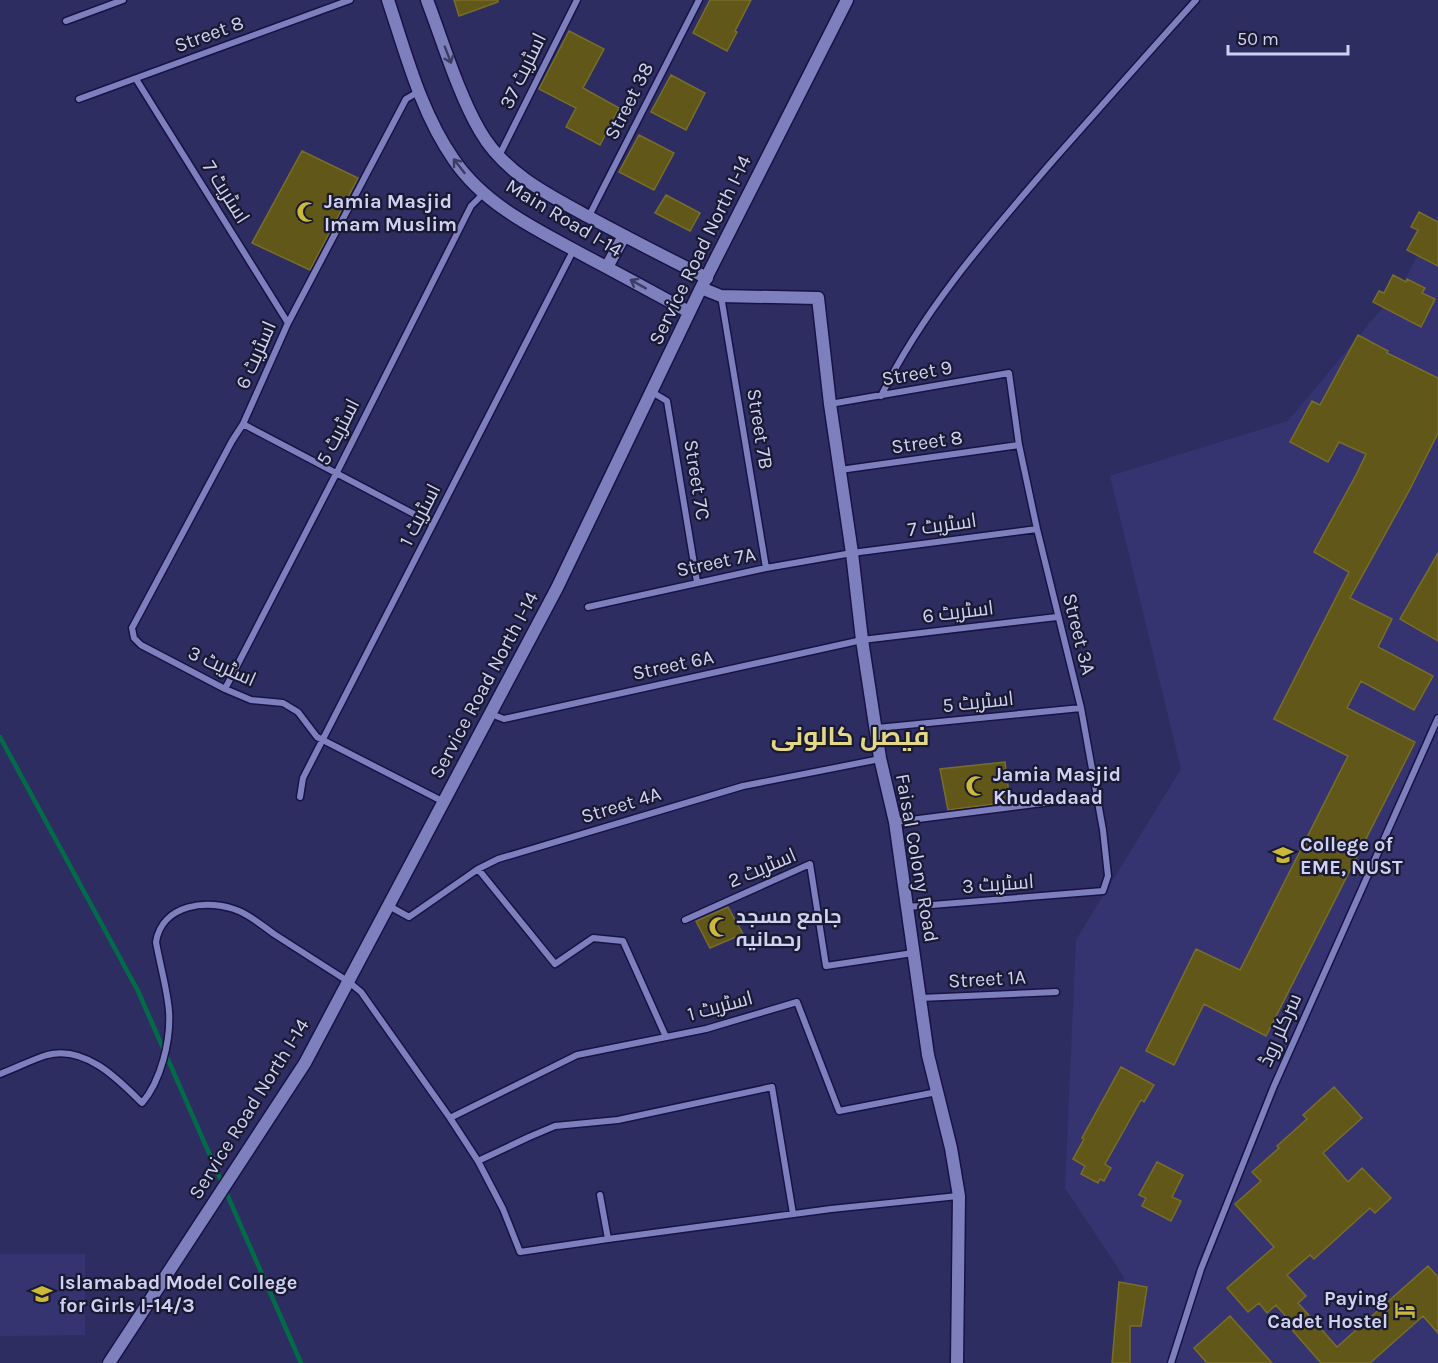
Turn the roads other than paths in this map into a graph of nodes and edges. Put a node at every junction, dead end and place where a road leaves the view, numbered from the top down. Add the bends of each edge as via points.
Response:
1 (123, 0) edge
2 (350, 0) edge
3 (388, 0) edge
4 (427, 0) edge
5 (577, 0) edge
6 (699, 0) edge
7 (847, 0) edge
8 (1196, 0) edge
9 (66, 21) dead end
10 (136, 79) junction
11 (418, 92) junction
12 (79, 99) dead end
13 (499, 157) junction
14 (484, 193) junction
15 (589, 217) junction
16 (624, 237) junction
17 (574, 249) junction
18 (607, 267) junction
19 (704, 283) junction
20 (721, 296) junction
21 (689, 312) junction
22 (288, 323) junction
23 (1009, 373) joint
24 (652, 392) junction
25 (881, 396) junction
26 (830, 404) junction
27 (243, 424) junction
28 (1019, 446) junction
29 (840, 470) junction
30 (337, 472) junction
31 (433, 524) junction
32 (1037, 529) junction
33 (852, 554) junction
34 (766, 568) junction
35 (697, 582) junction
36 (588, 608) dead end
37 (1058, 617) junction
38 (134, 638) joint
39 (862, 640) junction
40 (225, 689) junction
41 (1081, 708) junction
42 (490, 714) junction
43 (1438, 718) edge
44 (877, 729) junction
45 (324, 739) junction
46 (880, 758) junction
47 (1097, 796) junction
48 (300, 797) dead end
49 (444, 802) junction
50 (895, 822) junction
51 (478, 869) junction
52 (1091, 893) joint
53 (389, 906) junction
54 (907, 907) junction
55 (686, 920) dead end
56 (914, 953) junction
57 (349, 982) junction
58 (1056, 992) dead end
59 (920, 998) junction
60 (666, 1037) junction
61 (0, 1074) edge
62 (937, 1092) junction
63 (450, 1118) junction
64 (478, 1161) junction
65 (600, 1195) dead end
66 (959, 1196) junction
67 (793, 1214) junction
68 (608, 1239) junction
69 (109, 1363) edge
70 (957, 1363) edge
71 (1171, 1363) edge

1 - 9 street
2 - 10 street, Street 8
3 - 11 main road, Main Road I-14
4 -> 13 main road, Main Road I-14 via 480,131
5 - 13 street, اسٹریٹ 37
6 - 15 street, Street 38
7 - 19 main road, Service Road North I-14
8 - 25 street via 998,226 902,355
10 - 12 street, Street 8
10 - 22 street, اسٹریٹ 7
14 -> 11 main road, Main Road I-14 via 452,158
11 - 22 street, اسٹریٹ 6 via 406,99
13 - 15 main road, Main Road I-14 via 545,193
14 - 17 main road, Main Road I-14 via 512,215
14 - 30 street, اسٹریٹ 5 via 471,206
15 - 16 main road, Main Road I-14
16 - 18 main road
16 - 19 main road, Main Road I-14
17 - 18 main road, Main Road I-14
17 - 31 street, اسٹریٹ 1
21 -> 18 main road, Main Road I-14
19 - 20 main road, Faisal Colony Road
19 - 21 main road, Service Road North I-14
20 - 26 main road, Faisal Colony Road via 818,298
20 - 34 street, Street 7B
21 - 24 main road, Service Road North I-14
22 - 27 street, اسٹریٹ 6
23 - 25 street, Street 9
23 - 28 street, Street 3A
24 - 35 street, Street 7C via 667,401
24 - 42 main road, Service Road North I-14 via 557,588
25 - 26 street, Street 9
26 - 29 main road, Faisal Colony Road
27 - 30 street
27 - 38 street, اسٹریٹ 6 via 132,628
28 - 29 street, Street 8
28 - 32 street, Street 3A
29 - 33 main road, Faisal Colony Road
30 - 31 street
30 - 40 street, اسٹریٹ 5
31 - 45 street, اسٹریٹ 1
32 - 33 street, اسٹریٹ 7
32 - 37 street, Street 3A
33 - 34 street, Street 7A
33 - 39 main road, Faisal Colony Road
34 - 35 street, Street 7A
35 - 36 street, Street 7A
37 - 39 street, اسٹریٹ 6
37 - 41 street, Street 3A
38 - 40 street, اسٹریٹ 3
39 - 42 street, Street 6A via 504,719
39 - 44 main road, Faisal Colony Road
40 - 45 street, اسٹریٹ 3 via 251,700 283,703 298,712 317,737
41 - 44 street, اسٹریٹ 5
41 - 47 street, Street 3A
42 - 49 main road, Service Road North I-14
43 - 71 street, سرکلر روڈ via 1274,1086 1202,1269
44 - 46 main road, Faisal Colony Road
45 - 48 street, اسٹریٹ 1 via 303,778
45 - 49 street, اسٹریٹ 3
46 - 50 main road, Faisal Colony Road
46 - 51 street, Street 4A via 715,793 509,855
47 - 50 street
47 - 52 street, Street 3A via 1108,876 1103,891
49 - 53 main road, Service Road North I-14
50 - 54 main road, Faisal Colony Road
51 - 53 street, Street 4A via 409,917
51 - 60 street via 555,964 593,938 623,941
52 - 54 street, اسٹریٹ 3
53 - 57 main road, Service Road North I-14
54 - 56 main road, Faisal Colony Road
55 - 56 street, اسٹریٹ 2 via 810,864 826,966
56 - 59 main road, Faisal Colony Road
57 - 61 street via 240,912 219,905 181,909 166,918 158,930 156,942 169,1012 158,1078 142,1103 119,1080 92,1062 65,1052
57 - 63 street via 361,992
57 - 69 main road, Service Road North I-14 via 305,1063
58 - 59 street, Street 1A
59 - 62 main road, Faisal Colony Road
60 - 62 street, اسٹریٹ 1 via 797,1002 839,1111
60 - 63 street, اسٹریٹ 1 via 577,1055
62 - 66 main road, Faisal Colony Road
63 - 64 street
64 - 67 street via 555,1126 618,1120 772,1087
64 - 68 street via 520,1252
65 - 68 street
66 - 67 street
66 - 70 main road, Faisal Colony Road
67 - 68 street

